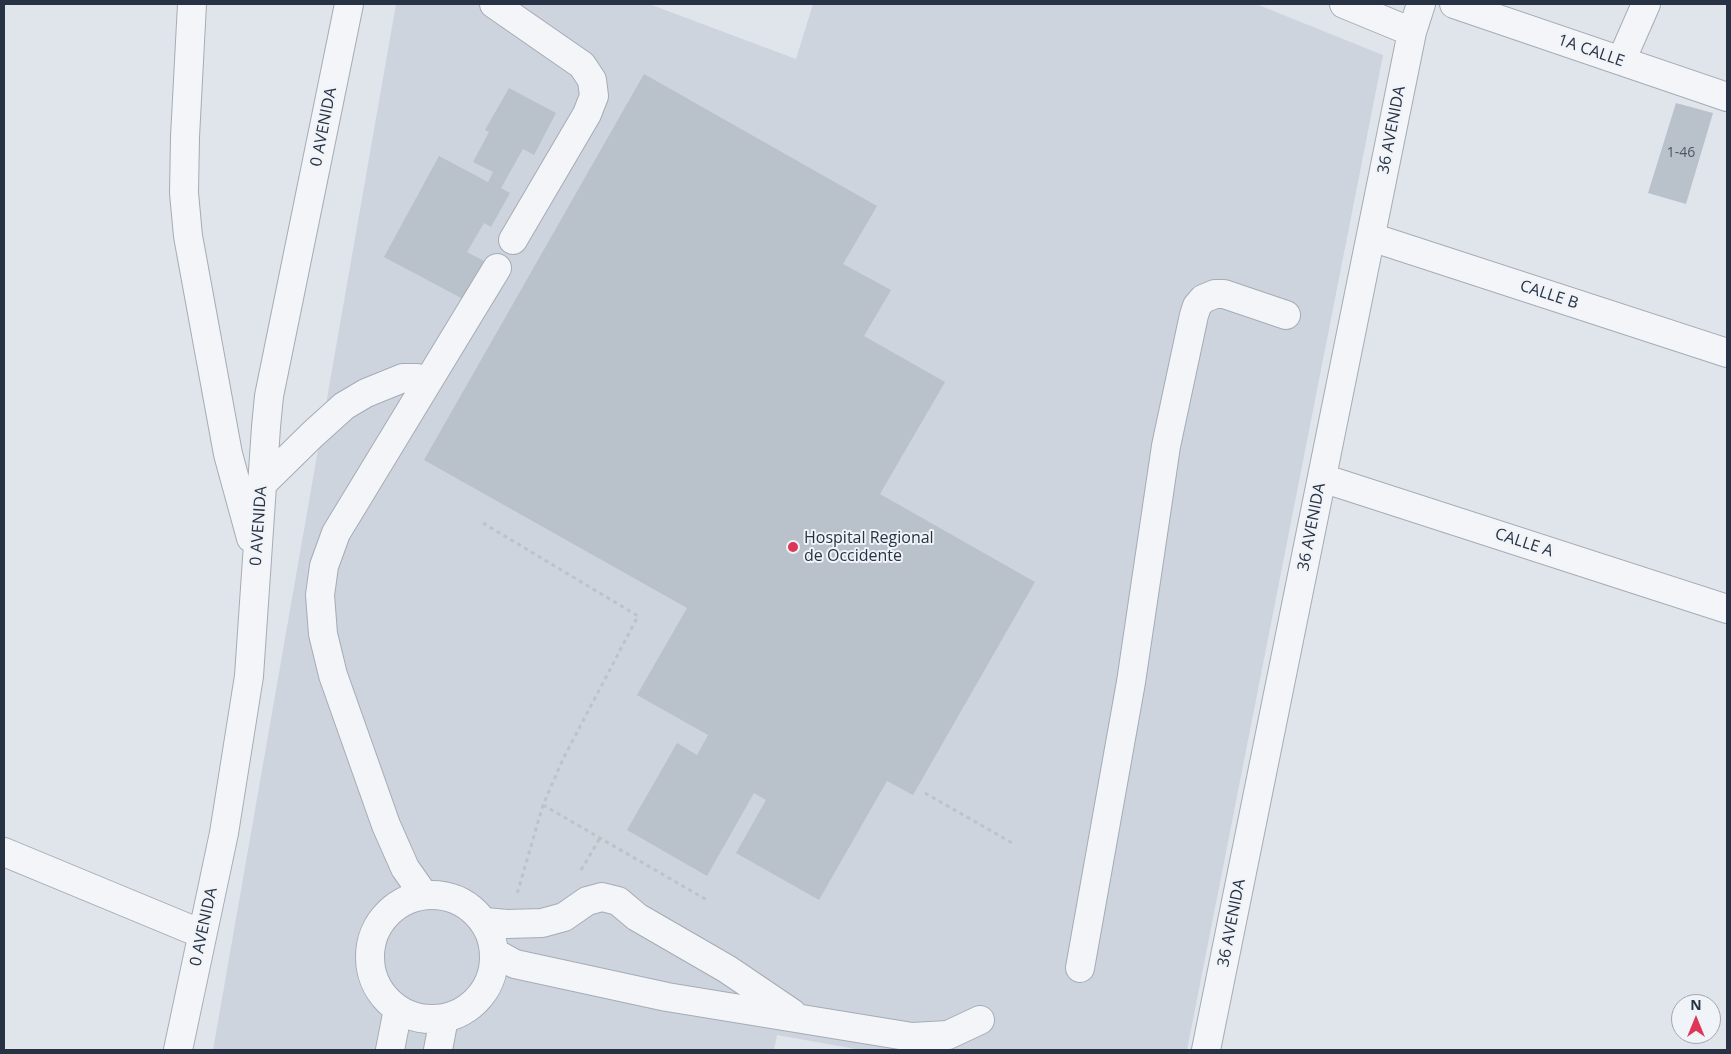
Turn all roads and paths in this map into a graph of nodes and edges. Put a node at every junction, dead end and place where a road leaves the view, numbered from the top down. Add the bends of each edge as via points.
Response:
1 (192, 4) edge
2 (349, 4) edge
3 (494, 4) edge
4 (1344, 4) edge
5 (1421, 4) edge
6 (1454, 4) edge
7 (1646, 4) edge
8 (1412, 32) junction
9 (1621, 61) junction
10 (1727, 97) edge
11 (1371, 237) junction
12 (513, 240) dead end
13 (497, 268) dead end
14 (1286, 315) dead end
15 (1727, 353) edge
16 (429, 380) junction
17 (1322, 478) junction
18 (262, 484) junction
19 (483, 523) dead end
20 (257, 556) junction
21 (1727, 609) edge
22 (925, 793) dead end
23 (543, 805) junction
24 (1014, 844) dead end
25 (4, 852) edge
26 (424, 895) junction
27 (707, 900) dead end
28 (496, 923) junction
29 (202, 934) junction
30 (495, 954) junction
31 (1080, 968) dead end
32 (398, 1009) junction
33 (797, 1017) junction
34 (444, 1018) junction
35 (980, 1020) dead end
36 (178, 1050) edge
37 (390, 1050) edge
38 (438, 1050) edge
39 (1206, 1050) edge

1 - 20 street via 184,137 188,236 228,454
2 - 18 street, 0 AVENIDA via 269,396
3 - 12 street via 582,65 592,80 594,96 587,114
4 - 8 street
5 - 8 street, 36 AVENIDA
6 - 9 street, 1A CALLE
7 - 9 street
8 - 11 street, 36 AVENIDA
9 - 10 street, 1A CALLE
11 - 15 street, CALLE B
11 - 17 street, 36 AVENIDA
13 - 16 street
14 - 31 street via 1224,294 1203,299 1197,306 1166,446 1131,682
16 - 18 street via 402,378 344,406
16 - 26 street via 336,533 324,566 320,595 323,634 333,675 386,825 405,868
17 - 21 street, CALLE A
17 - 39 street, 36 AVENIDA
18 - 20 street, 0 AVENIDA
19 - 23 path via 638,616 562,759
20 - 29 street, 0 AVENIDA via 249,676 224,833
22 - 24 path
23 - 27 path
23 - 28 path
25 - 29 street
26 - 28 street via 458,900
26 - 32 street via 403,902 386,915 374,933 370,954 373,976 382,995
28 - 30 street via 492,937
28 - 33 street via 542,923 564,918 586,901 602,896 618,901 637,917 727,969
29 - 36 street, 0 AVENIDA
30 - 33 street via 516,964 575,978
30 - 34 street via 494,971 476,1002 461,1013
32 - 34 street via 412,1016
32 - 37 street
33 - 35 street via 912,1037 948,1035
34 - 38 street

